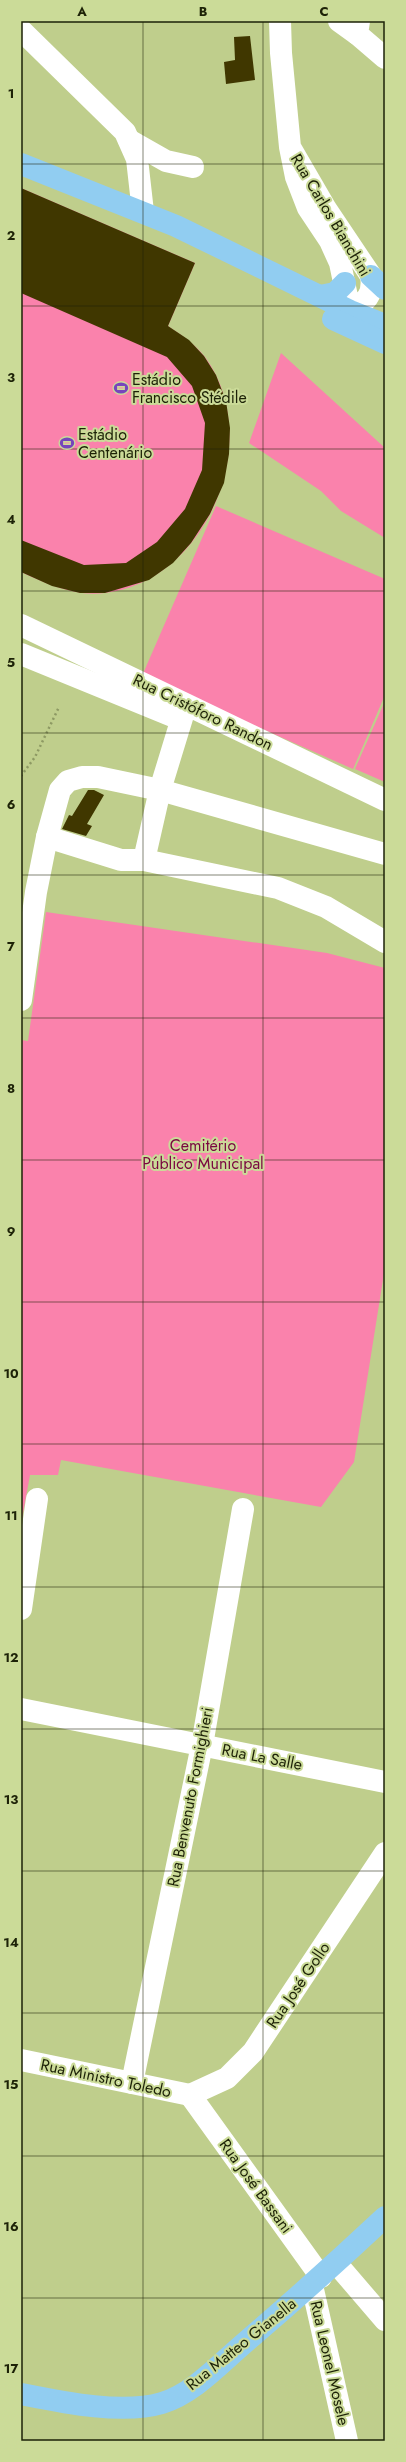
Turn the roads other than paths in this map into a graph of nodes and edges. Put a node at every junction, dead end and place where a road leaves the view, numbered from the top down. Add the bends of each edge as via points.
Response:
1 (280, 21) edge
2 (339, 21) edge
3 (358, 27) edge
4 (21, 30) edge
5 (385, 58) edge
6 (129, 140) junction
7 (290, 147) junction
8 (21, 164) edge
9 (193, 167) dead end
10 (143, 212) junction
11 (176, 226) junction
12 (345, 283) junction
13 (378, 283) edge
14 (274, 289) junction
15 (320, 296) junction
16 (350, 311) junction
17 (385, 326) edge
18 (385, 338) edge
19 (385, 343) edge
20 (21, 625) edge
21 (21, 654) edge
22 (183, 711) junction
23 (160, 790) junction
24 (385, 800) edge
25 (47, 837) junction
26 (385, 854) edge
27 (144, 860) junction
28 (29, 891) edge
29 (385, 942) edge
30 (21, 1000) edge
31 (37, 1499) dead end
32 (243, 1509) dead end
33 (21, 1609) edge
34 (21, 1709) edge
35 (202, 1745) junction
36 (385, 1782) edge
37 (385, 1853) edge
38 (21, 2060) edge
39 (132, 2083) junction
40 (190, 2095) junction
41 (385, 2217) edge
42 (323, 2275) junction
43 (385, 2320) edge
44 (21, 2394) edge
45 (347, 2441) edge

1 - 7 street, Rua Carlos Bianchini
2 - 3 street
3 - 5 street
4 - 6 street via 125,132
6 - 9 street via 166,161
6 - 10 street via 137,160
7 - 12 street, Rua Carlos Bianchini via 296,177 308,208 330,241 340,263
7 - 13 street, Rua Carlos Bianchini via 326,210
8 - 10 main road
10 - 11 main road
11 - 14 main road via 196,247
11 - 15 main road
12 - 15 main road via 335,293
12 - 16 street, Rua Carlos Bianchini
13 - 16 street, Rua Carlos Bianchini via 372,288 367,300
14 - 16 main road
14 - 19 main road
15 - 16 main road
16 - 17 main road
16 - 18 main road via 362,324
20 - 22 street, Rua Cristóforo Randon
21 - 22 street
22 - 23 street
22 - 24 street, Rua Cristóforo Randon
23 - 25 street via 98,777 82,777 68,781 60,790
23 - 26 street
23 - 27 street
25 - 27 street via 121,860
25 - 28 street
27 - 29 street via 278,888 326,907
28 - 30 street
31 - 33 street
32 - 35 street, Rua Benvenuto Formighieri
34 - 35 street, Rua La Salle
35 - 36 street, Rua La Salle
35 - 39 street, Rua Benvenuto Formighieri
37 - 40 street, Rua José Gollo via 253,2052 227,2078
38 - 39 street, Rua Ministro Toledo
39 - 40 street, Rua Ministro Toledo
40 - 42 street, Rua José Bassani
41 - 42 main road, Rua Matteo Gianella
42 - 43 street, Rua José Bassani
42 - 44 main road, Rua Matteo Gianella via 201,2380 162,2402 133,2407 73,2404
42 - 45 street, Rua Leonel Mosele

